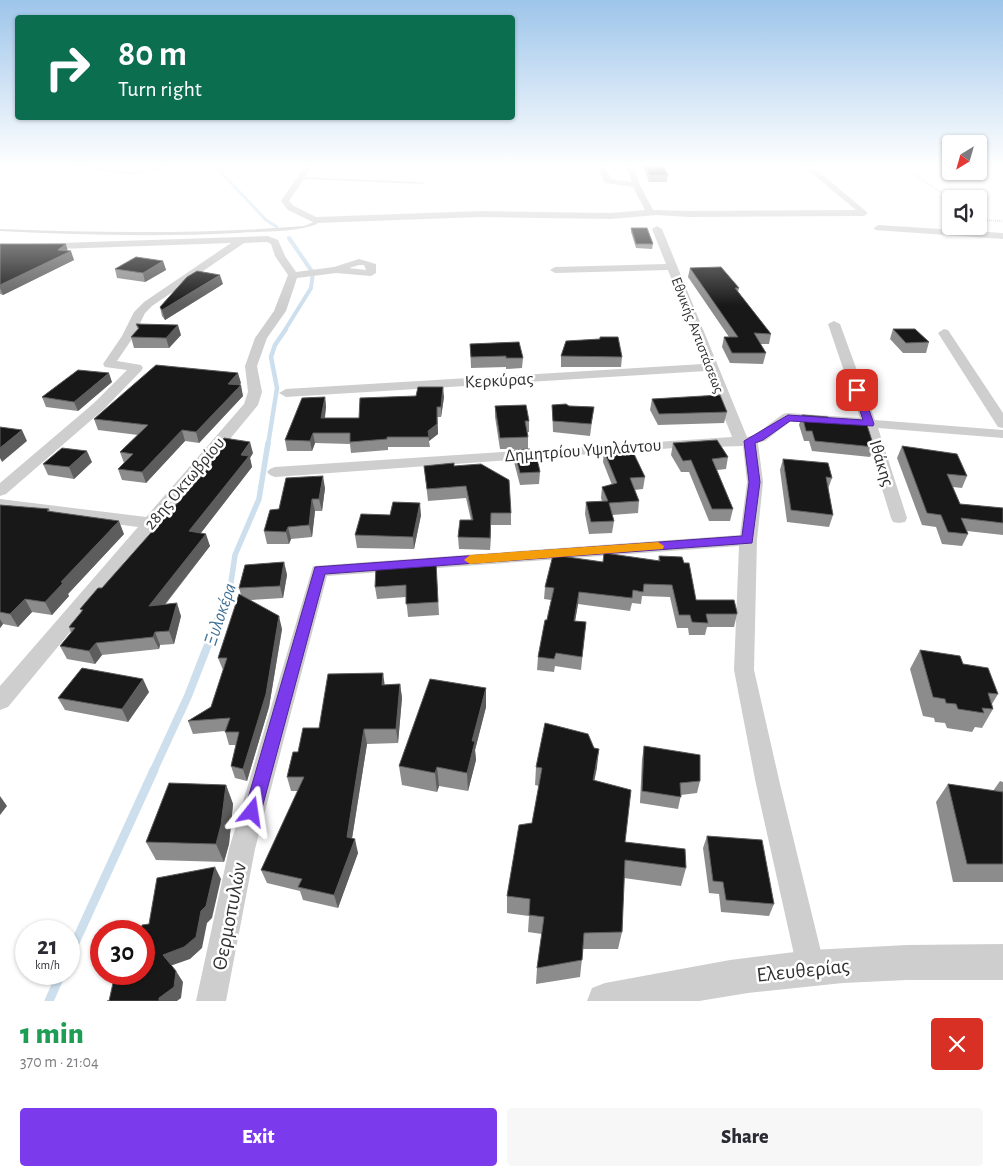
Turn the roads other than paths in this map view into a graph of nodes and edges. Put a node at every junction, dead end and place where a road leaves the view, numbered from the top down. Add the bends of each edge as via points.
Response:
1 (300, 213) edge
2 (643, 213) edge
3 (803, 213) edge
4 (864, 213) edge
5 (315, 220) junction
6 (878, 228) dead end
7 (0, 230) edge
8 (657, 230) dead end
9 (1003, 236) edge
10 (242, 240) junction
11 (0, 248) edge
12 (671, 267) junction
13 (336, 270) dead end
14 (555, 270) dead end
15 (320, 271) joint
16 (293, 276) junction
17 (834, 324) dead end
18 (944, 333) dead end
19 (712, 368) junction
20 (286, 393) dead end
21 (869, 424) junction
22 (1003, 424) edge
23 (1003, 434) edge
24 (745, 441) junction
25 (274, 472) dead end
26 (0, 490) edge
27 (0, 504) edge
28 (899, 518) dead end
29 (151, 523) junction
30 (748, 540) junction
31 (0, 700) edge
32 (1003, 962) edge
33 (811, 968) junction
34 (211, 1001) edge
35 (605, 1001) edge

1 - 5 street
2 - 5 street via 611,216 481,214
3 - 4 street
5 - 7 lane via 313,226 306,228 225,231 123,234
6 - 9 street
8 - 12 street, Εθνικής Αντιστάσεως
10 - 11 street
10 - 16 street via 275,242
10 - 26 street via 140,312 108,364 137,368 99,406
12 - 14 street
12 - 19 street, Εθνικής Αντιστάσεως
13 - 15 street
15 - 16 street
16 - 29 street, 28ης Οκτωβρίου via 280,311 261,338 251,366 255,392 251,405
17 - 21 street, Ιθάκης
18 - 22 street
19 - 20 street, Κερκύρας
19 - 24 street, Εθνικής Αντιστάσεως via 729,414
21 - 23 street, Δημητρίου Υψηλάντου
21 - 24 street, Δημητρίου Υψηλάντου via 788,418 760,438
21 - 28 street, Ιθάκης
24 - 25 street, Δημητρίου Υψηλάντου
24 - 30 street, Εθνικής Αντιστάσεως via 754,482
27 - 29 street
29 - 31 street, 28ης Οκτωβρίου
30 - 33 street, Εθνικής Αντιστάσεως via 744,670
30 - 34 street, Θερμοπυλών via 319,570 242,849
32 - 33 street, Ελευθερίας via 868,963
33 - 35 street, Ελευθερίας

